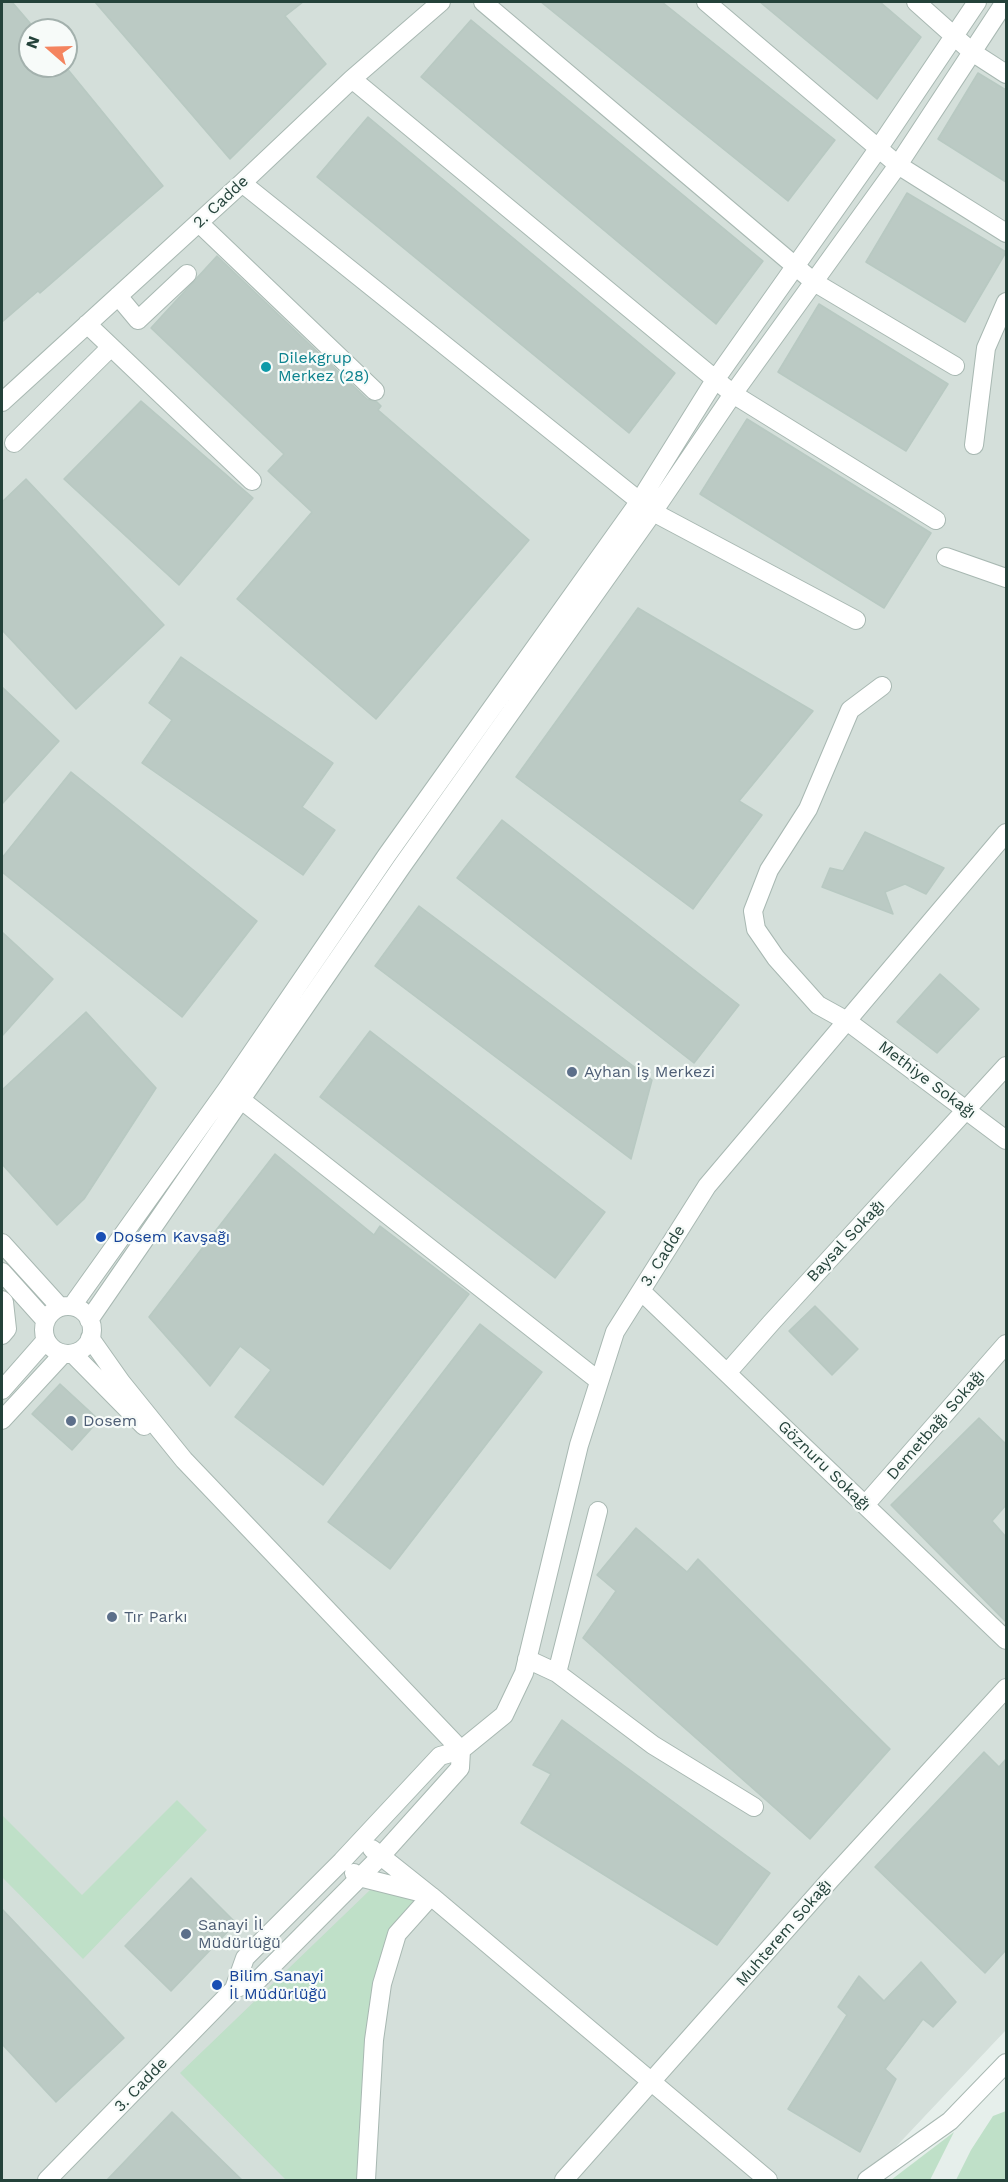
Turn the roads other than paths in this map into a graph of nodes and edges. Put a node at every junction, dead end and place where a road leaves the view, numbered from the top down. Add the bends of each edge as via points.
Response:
1 (441, 2) edge
2 (483, 2) edge
3 (706, 2) edge
4 (916, 2) edge
5 (977, 2) edge
6 (1005, 2) edge
7 (954, 36) junction
8 (972, 52) junction
9 (1006, 74) edge
10 (352, 79) junction
11 (878, 149) junction
12 (898, 165) junction
13 (242, 183) junction
14 (199, 223) junction
15 (1006, 233) edge
16 (796, 266) junction
17 (187, 274) dead end
18 (814, 282) junction
19 (118, 296) junction
20 (1006, 302) edge
21 (87, 324) junction
22 (111, 347) junction
23 (955, 366) dead end
24 (715, 380) junction
25 (375, 391) dead end
26 (733, 394) junction
27 (2, 402) edge
28 (14, 443) dead end
29 (974, 445) dead end
30 (252, 481) dead end
31 (646, 507) junction
32 (936, 520) dead end
33 (946, 557) dead end
34 (1006, 578) edge
35 (856, 620) dead end
36 (882, 686) dead end
37 (1006, 833) edge
38 (847, 1021) junction
39 (1006, 1066) edge
40 (234, 1093) junction
41 (967, 1109) junction
42 (1006, 1140) edge
43 (2, 1243) edge
44 (2, 1272) edge
45 (641, 1291) junction
46 (2, 1300) edge
47 (66, 1307) junction
48 (46, 1321) junction
49 (90, 1329) junction
50 (2, 1335) edge
51 (46, 1340) junction
52 (1006, 1344) edge
53 (68, 1354) junction
54 (727, 1373) junction
55 (598, 1381) junction
56 (2, 1390) edge
57 (2, 1420) edge
58 (184, 1460) junction
59 (865, 1505) junction
60 (598, 1511) dead end
61 (1006, 1640) edge
62 (527, 1659) junction
63 (557, 1673) junction
64 (1006, 1688) edge
65 (460, 1750) junction
66 (754, 1807) dead end
67 (362, 1839) junction
68 (380, 1857) junction
69 (342, 1861) junction
70 (359, 1877) junction
71 (431, 1896) junction
72 (234, 1989) junction
73 (1006, 2063) edge
74 (652, 2084) junction
75 (47, 2181) edge
76 (366, 2181) edge
77 (564, 2181) edge
78 (768, 2181) edge
79 (867, 2181) edge

1 - 10 street, 2. Cadde
2 - 16 street
3 - 11 street
4 - 7 street
5 - 7 street
6 - 8 street
7 - 8 street
7 - 11 street
8 - 9 street
8 - 12 street
10 - 13 street, 2. Cadde
10 - 24 street
11 - 12 street
11 - 16 street
12 - 15 street
12 - 18 street
13 - 14 street, 2. Cadde
13 - 31 street
14 - 19 street, 2. Cadde
14 - 25 street
16 - 18 street
16 - 24 street
17 - 19 street via 138,320
18 - 23 street
18 - 26 street
19 - 21 street, 2. Cadde
20 - 29 street via 986,348
21 - 22 street
21 - 27 street, 2. Cadde
22 - 28 street
22 - 30 street
24 - 26 street
24 - 31 street
26 - 31 street
26 - 32 street
31 - 35 street
31 - 40 street via 402,866
33 - 34 street
36 - 38 street, Methiye Sokağı via 850,710 808,809 769,870 753,911 756,929 776,958 818,1005
37 - 38 street, 3. Cadde
38 - 41 street, Methiye Sokağı
38 - 45 street, 3. Cadde via 707,1186
39 - 41 street, Baysal Sokağı
40 - 47 street
40 - 49 street
40 - 55 street
41 - 42 street, Methiye Sokağı
41 - 54 street, Baysal Sokağı
43 - 47 street
44 - 48 street
45 - 54 street, Göznuru Sokağı
45 - 55 street, 3. Cadde via 615,1332
46 - 50 street via 7,1329
47 - 48 street via 54,1310
47 - 49 street via 79,1309
48 - 51 street
49 - 53 street via 86,1345
49 - 58 street via 121,1382
51 - 53 street via 56,1351
51 - 56 street
52 - 59 street, Demetbağı Sokağı
53 - 57 street
53 - 58 street
54 - 59 street, Göznuru Sokağı
55 - 62 street, 3. Cadde
58 - 65 street
59 - 61 street, Göznuru Sokağı
60 - 63 street
62 - 63 street
62 - 65 street, 3. Cadde via 504,1715
63 - 66 street via 653,1745
64 - 74 street, Muhterem Sokağı via 830,1880
65 - 67 street, 3. Cadde via 440,1756
65 - 68 street via 460,1768
67 - 68 street
67 - 69 street, 3. Cadde
68 - 70 street
68 - 71 street
69 - 70 street
69 - 72 street, 3. Cadde via 245,1958
70 - 71 street
70 - 72 street via 258,1980
71 - 74 street
71 - 76 street via 397,1934 382,1984 374,2040
72 - 75 street, 3. Cadde
73 - 79 street via 950,2121
74 - 77 street, Muhterem Sokağı
74 - 78 street

